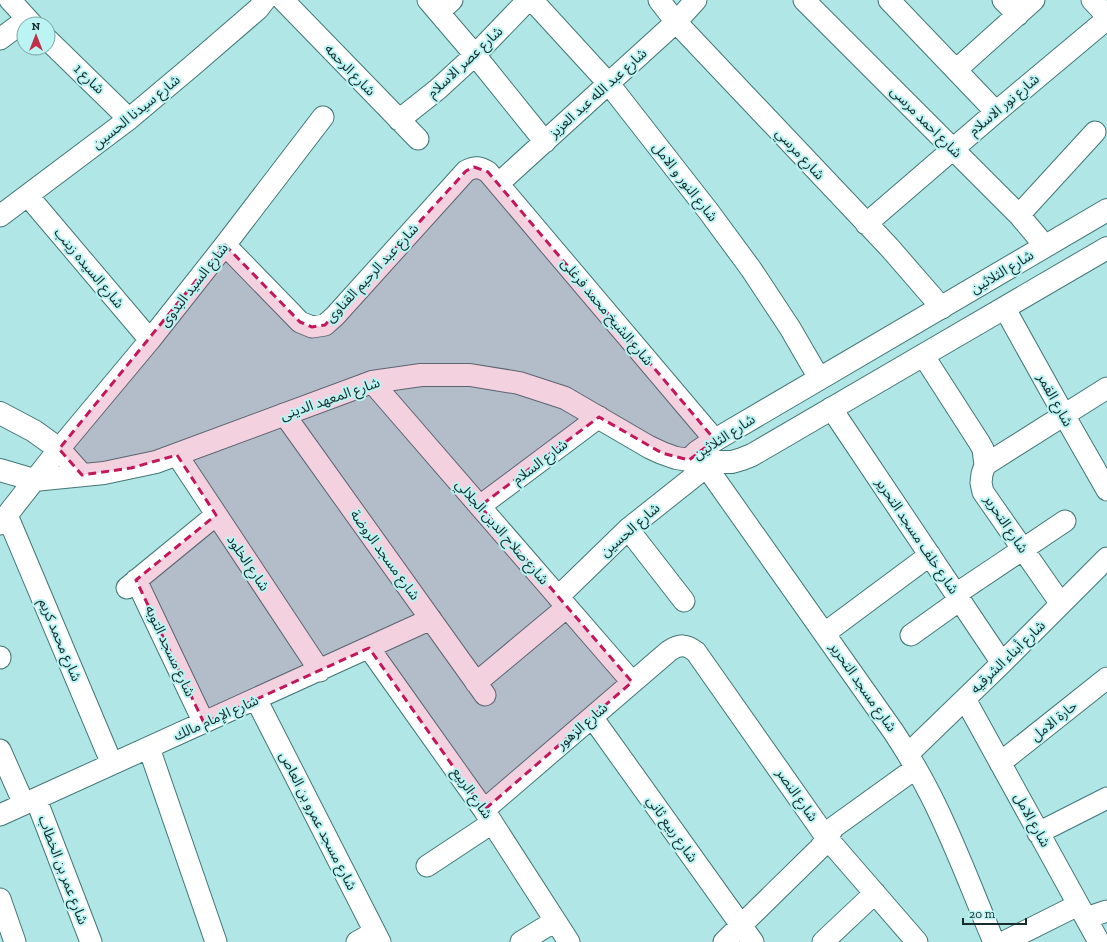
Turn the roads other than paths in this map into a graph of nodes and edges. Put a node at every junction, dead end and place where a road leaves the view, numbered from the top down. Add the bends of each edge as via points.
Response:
1 (10, 0) edge
2 (265, 0) edge
3 (283, 0) edge
4 (528, 0) edge
5 (532, 0) edge
6 (659, 0) edge
7 (696, 0) edge
8 (804, 0) edge
9 (889, 0) edge
10 (1003, 0) edge
11 (1034, 0) edge
12 (1092, 0) edge
13 (440, 4) edge
14 (1018, 15) junction
15 (25, 16) edge
16 (1107, 18) edge
17 (676, 22) junction
18 (16, 30) edge
19 (0, 39) edge
20 (56, 48) edge
21 (475, 55) junction
22 (956, 70) junction
23 (609, 84) junction
24 (996, 112) junction
25 (323, 117) dead end
26 (129, 119) junction
27 (399, 120) junction
28 (1095, 132) dead end
29 (418, 139) dead end
30 (545, 142) junction
31 (953, 148) junction
32 (498, 184) junction
33 (28, 196) junction
34 (1107, 210) edge
35 (1019, 215) junction
36 (0, 216) edge
37 (866, 224) junction
38 (225, 245) junction
39 (1045, 246) junction
40 (1107, 248) edge
41 (942, 308) junction
42 (1005, 309) junction
43 (150, 340) junction
44 (923, 355) junction
45 (819, 378) junction
46 (372, 382) junction
47 (1107, 388) edge
48 (831, 408) junction
49 (0, 414) edge
50 (284, 414) junction
51 (1064, 415) junction
52 (599, 417) junction
53 (715, 440) junction
54 (59, 449) junction
55 (177, 455) junction
56 (699, 461) junction
57 (985, 465) junction
58 (0, 470) edge
59 (82, 475) junction
60 (34, 480) junction
61 (1107, 490) edge
62 (480, 506) junction
63 (216, 515) junction
64 (4, 519) edge
65 (1065, 521) dead end
66 (628, 529) junction
67 (1023, 549) junction
68 (930, 555) junction
69 (1107, 559) edge
70 (958, 597) junction
71 (684, 601) dead end
72 (562, 602) junction
73 (1062, 604) junction
74 (431, 620) junction
75 (825, 634) junction
76 (911, 634) dead end
77 (682, 645) joint
78 (369, 648) junction
79 (1002, 663) junction
80 (320, 671) junction
81 (1107, 678) edge
82 (632, 682) junction
83 (481, 689) joint
84 (256, 699) junction
85 (965, 699) junction
86 (592, 716) junction
87 (204, 723) junction
88 (149, 748) junction
89 (0, 750) edge
90 (912, 761) junction
91 (112, 764) junction
92 (1000, 764) junction
93 (1107, 798) edge
94 (30, 801) junction
95 (0, 815) edge
96 (488, 817) junction
97 (1038, 833) junction
98 (826, 837) junction
99 (427, 866) dead end
100 (876, 894) junction
101 (0, 899) edge
102 (1107, 911) edge
103 (1082, 912) junction
104 (555, 921) junction
105 (747, 934) edge
106 (378, 937) edge
107 (15, 942) edge
108 (91, 942) edge
109 (216, 942) edge
110 (357, 942) edge
111 (521, 942) edge
112 (569, 942) edge
113 (724, 942) edge
114 (823, 942) edge
115 (917, 942) edge
116 (994, 942) edge
117 (1004, 942) edge
118 (1099, 942) edge

1 - 15 street
2 - 26 street, شارع سيدنا الحسين
3 - 27 street, شارع الرحمه
4 - 21 street, شارع عصر الاسلام
5 - 23 street, شارع النور و الامل
6 - 17 street, شارع مرسي
7 - 17 street, شارع عبد الله عبد العزيز
8 - 31 street, شارع احمد مرسى
9 - 22 street
10 - 14 street
11 - 14 street
12 - 16 street
13 - 21 street
14 - 22 street
16 - 24 street, شارع نور الاسلام
17 - 23 street, شارع عبد الله عبد العزيز
17 - 37 street, شارع مرسي
18 - 19 street
20 - 26 street, شارع 1
21 - 27 street, شارع عصر الاسلام
21 - 30 street
22 - 24 street
23 - 30 street, شارع عبد الله عبد العزيز
23 - 45 street, شارع النور و الامل via 751,269
24 - 31 street, شارع نور الاسلام
25 - 38 street, شارع السيد البدوى
26 - 33 street, شارع سيدنا الحسين
27 - 29 street, شارع الرحمه
28 - 35 street
30 - 32 street, شارع عبد الله عبد العزيز
31 - 35 street, شارع احمد مرسى
31 - 37 street, شارع نور الاسلام
32 - 38 street, شارع عبد الرحيم القناوى via 481,168 466,170 325,325 312,327 300,322
32 - 53 street, شارع الشيخ محمد فرغلى
33 - 36 street, شارع سيدنا الحسين
33 - 43 street, شارع السيده زينب
34 - 39 street, شارع الثلاثين
35 - 39 street, شارع احمد مرسى
37 - 41 street, شارع مرسي
38 - 43 street, شارع السيد البدوى
39 - 41 street, شارع الثلاثين
40 - 42 street, شارع الثلاثين
41 - 45 street, شارع الثلاثين
42 - 44 street, شارع الثلاثين
42 - 51 street, شارع القمر
43 - 54 street, شارع السيد البدوى
44 - 48 street, شارع الثلاثين
44 - 57 street, شارع التحرير via 983,449
45 - 53 street, شارع الثلاثين
46 - 50 street, شارع المعهد الدينى
46 - 52 street, شارع المعهد الدينى via 421,375 470,375 519,383 559,396
46 - 62 street, شارع صلاح الدين الجلالي
47 - 51 street
48 - 56 street, شارع الثلاثين via 752,455 732,462
48 - 68 street, شارع خلف مسجد التحرير
49 - 54 street via 34,431
50 - 55 street, شارع المعهد الدينى
50 - 74 street, شارع مسجد الروضة
51 - 57 street
51 - 61 street, شارع القمر
52 - 56 street, شارع المعهد الدينى via 662,453
52 - 62 street, شارع السلام
53 - 56 street, شارع الثلاثين
54 - 59 street
54 - 60 street, شارع السيد البدوى
55 - 59 street, شارع المعهد الدينى via 131,468
55 - 63 street, شارع الخلود
56 - 66 street, شارع الحسين
56 - 75 street, شارع مسجد التحرير
57 - 67 street, شارع التحرير via 981,483 983,492
58 - 60 street, شارع المعهد الدينى
59 - 60 street, شارع المعهد الدينى
60 - 64 street, شارع السيد البدوى
62 - 72 street, شارع صلاح الدين الجلالي
63 - 80 street, شارع الخلود
63 - 87 street, شارع مسجد التوبه via 131,585
64 - 91 street, شارع محمد كريم
65 - 67 street
66 - 71 street
66 - 72 street, شارع الحسين
67 - 70 street
67 - 73 street, شارع التحرير
68 - 70 street, شارع خلف مسجد التحرير
68 - 75 street
69 - 73 street, شارع أبناء الشرقيه
70 - 76 street
70 - 79 street, شارع خلف مسجد التحرير
72 - 82 street, شارع صلاح الدين الجلالي
72 - 83 street, شارع الحسين
73 - 79 street, شارع أبناء الشرقيه
74 - 78 street, شارع الإمام مالك
74 - 83 street, شارع مسجد الروضة
75 - 90 street, شارع مسجد التحرير
77 - 82 street, شارع الزهور via 669,651
77 - 98 street, شارع النصر via 696,652
78 - 80 street, شارع الإمام مالك
78 - 96 street, شارع الربيع
79 - 85 street, شارع أبناء الشرقيه
80 - 84 street, شارع الإمام مالك
81 - 92 street, حارة الامل
82 - 86 street, شارع الزهور
84 - 87 street, شارع الإمام مالك
84 - 106 street, شارع مسجد عمرو بن العاص
85 - 90 street, شارع أبناء الشرقيه
85 - 92 street, شارع الامل
86 - 96 street, شارع الزهور
86 - 105 street, شارع ربيع ثاني
87 - 88 street, شارع الإمام مالك
88 - 91 street, شارع الإمام مالك
88 - 109 street
89 - 94 street, شارع عمر بن الخطاب
90 - 98 street, شارع أبناء الشرقيه via 834,827
90 - 116 street, شارع مسجد التحرير via 932,796
91 - 94 street, شارع الإمام مالك
92 - 97 street, شارع الامل
93 - 97 street
94 - 95 street, شارع الإمام مالك
94 - 108 street, شارع عمر بن الخطاب
96 - 99 street, شارع الزهور
96 - 104 street, شارع الربيع
97 - 103 street, شارع الامل
98 - 100 street, شارع النصر
98 - 105 street, شارع أبناء الشرقيه via 820,848
100 - 114 street
100 - 115 street, شارع النصر
101 - 107 street
102 - 103 street
103 - 117 street
103 - 118 street, شارع الامل
104 - 111 street
104 - 112 street, شارع الربيع
105 - 113 street, شارع أبناء الشرقيه
106 - 110 street

